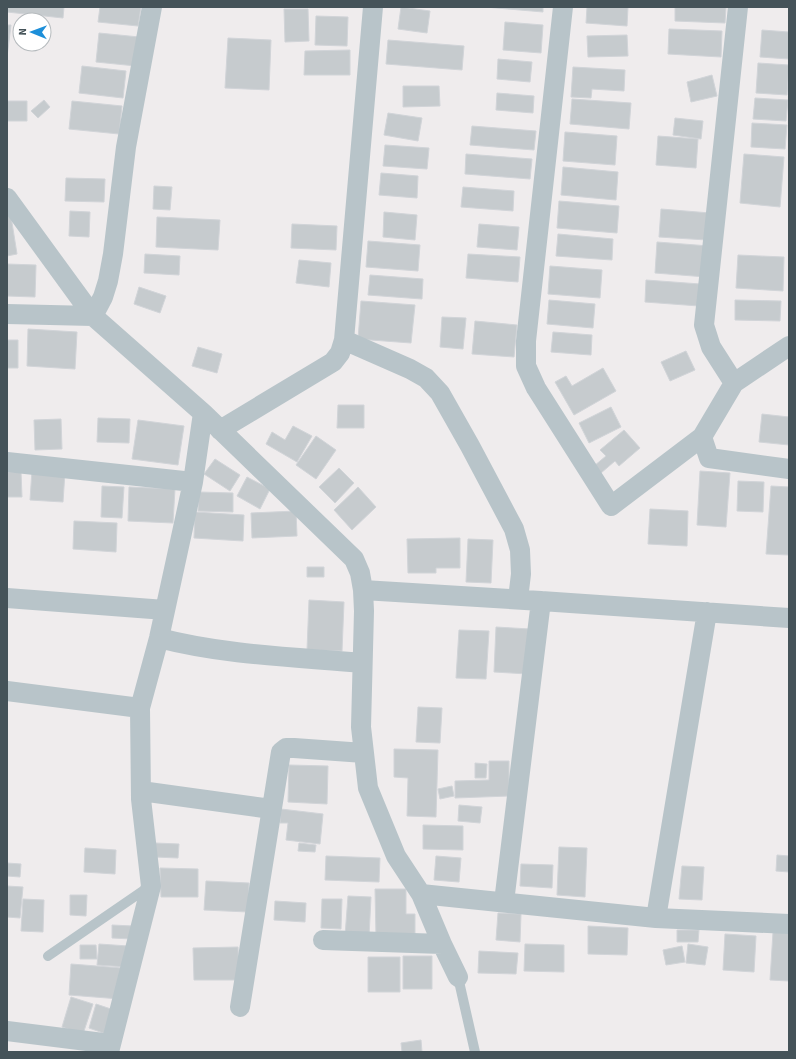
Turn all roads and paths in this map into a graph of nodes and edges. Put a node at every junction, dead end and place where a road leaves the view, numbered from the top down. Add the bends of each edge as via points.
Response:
1 (152, 7) edge
2 (373, 7) edge
3 (563, 7) edge
4 (738, 7) edge
5 (7, 198) edge
6 (7, 314) edge
7 (93, 316) junction
8 (344, 340) junction
9 (789, 346) edge
10 (734, 383) junction
11 (203, 413) junction
12 (220, 430) junction
13 (702, 437) junction
14 (7, 462) edge
15 (789, 469) edge
16 (193, 482) junction
17 (363, 590) junction
18 (7, 598) edge
19 (518, 599) junction
20 (541, 600) junction
21 (165, 610) junction
22 (707, 612) junction
23 (789, 618) edge
24 (159, 638) junction
25 (362, 663) junction
26 (7, 691) edge
27 (140, 708) junction
28 (364, 753) junction
29 (141, 792) junction
30 (271, 809) junction
31 (151, 886) junction
32 (421, 894) junction
33 (504, 902) junction
34 (656, 918) junction
35 (789, 924) edge
36 (323, 940) dead end
37 (442, 944) junction
38 (48, 956) dead end
39 (458, 977) joint
40 (240, 1007) dead end
41 (7, 1031) edge
42 (110, 1048) edge
43 (475, 1052) edge

1 - 7 street via 126,148 108,281
2 - 8 street
3 - 13 street via 526,341 526,366 536,388 611,506
4 - 10 street via 704,325 711,347
5 - 7 street
6 - 7 street
7 - 11 street
8 - 12 street via 340,354 333,362
8 - 19 street via 410,369 426,378 440,393 514,529 520,550
9 - 10 street
10 - 13 street
11 - 12 street
11 - 16 street
12 - 17 street via 354,559
13 - 15 street via 709,458
14 - 16 street
16 - 21 street
17 - 19 street
17 - 25 street
18 - 21 street
19 - 20 street
20 - 22 street
20 - 33 street
21 - 24 street
22 - 23 street
22 - 34 street
24 - 25 street via 224,651
24 - 27 street
25 - 28 street via 361,727
26 - 27 street
27 - 29 street
28 - 30 street via 286,748 281,752 279,760
28 - 32 street via 368,788 396,856
29 - 30 street
29 - 31 street
30 - 40 street
31 - 38 lane
31 - 42 street
32 - 33 street
32 - 37 street
33 - 34 street
34 - 35 street
36 - 37 street
37 - 39 street
39 - 43 lane
41 - 42 street

